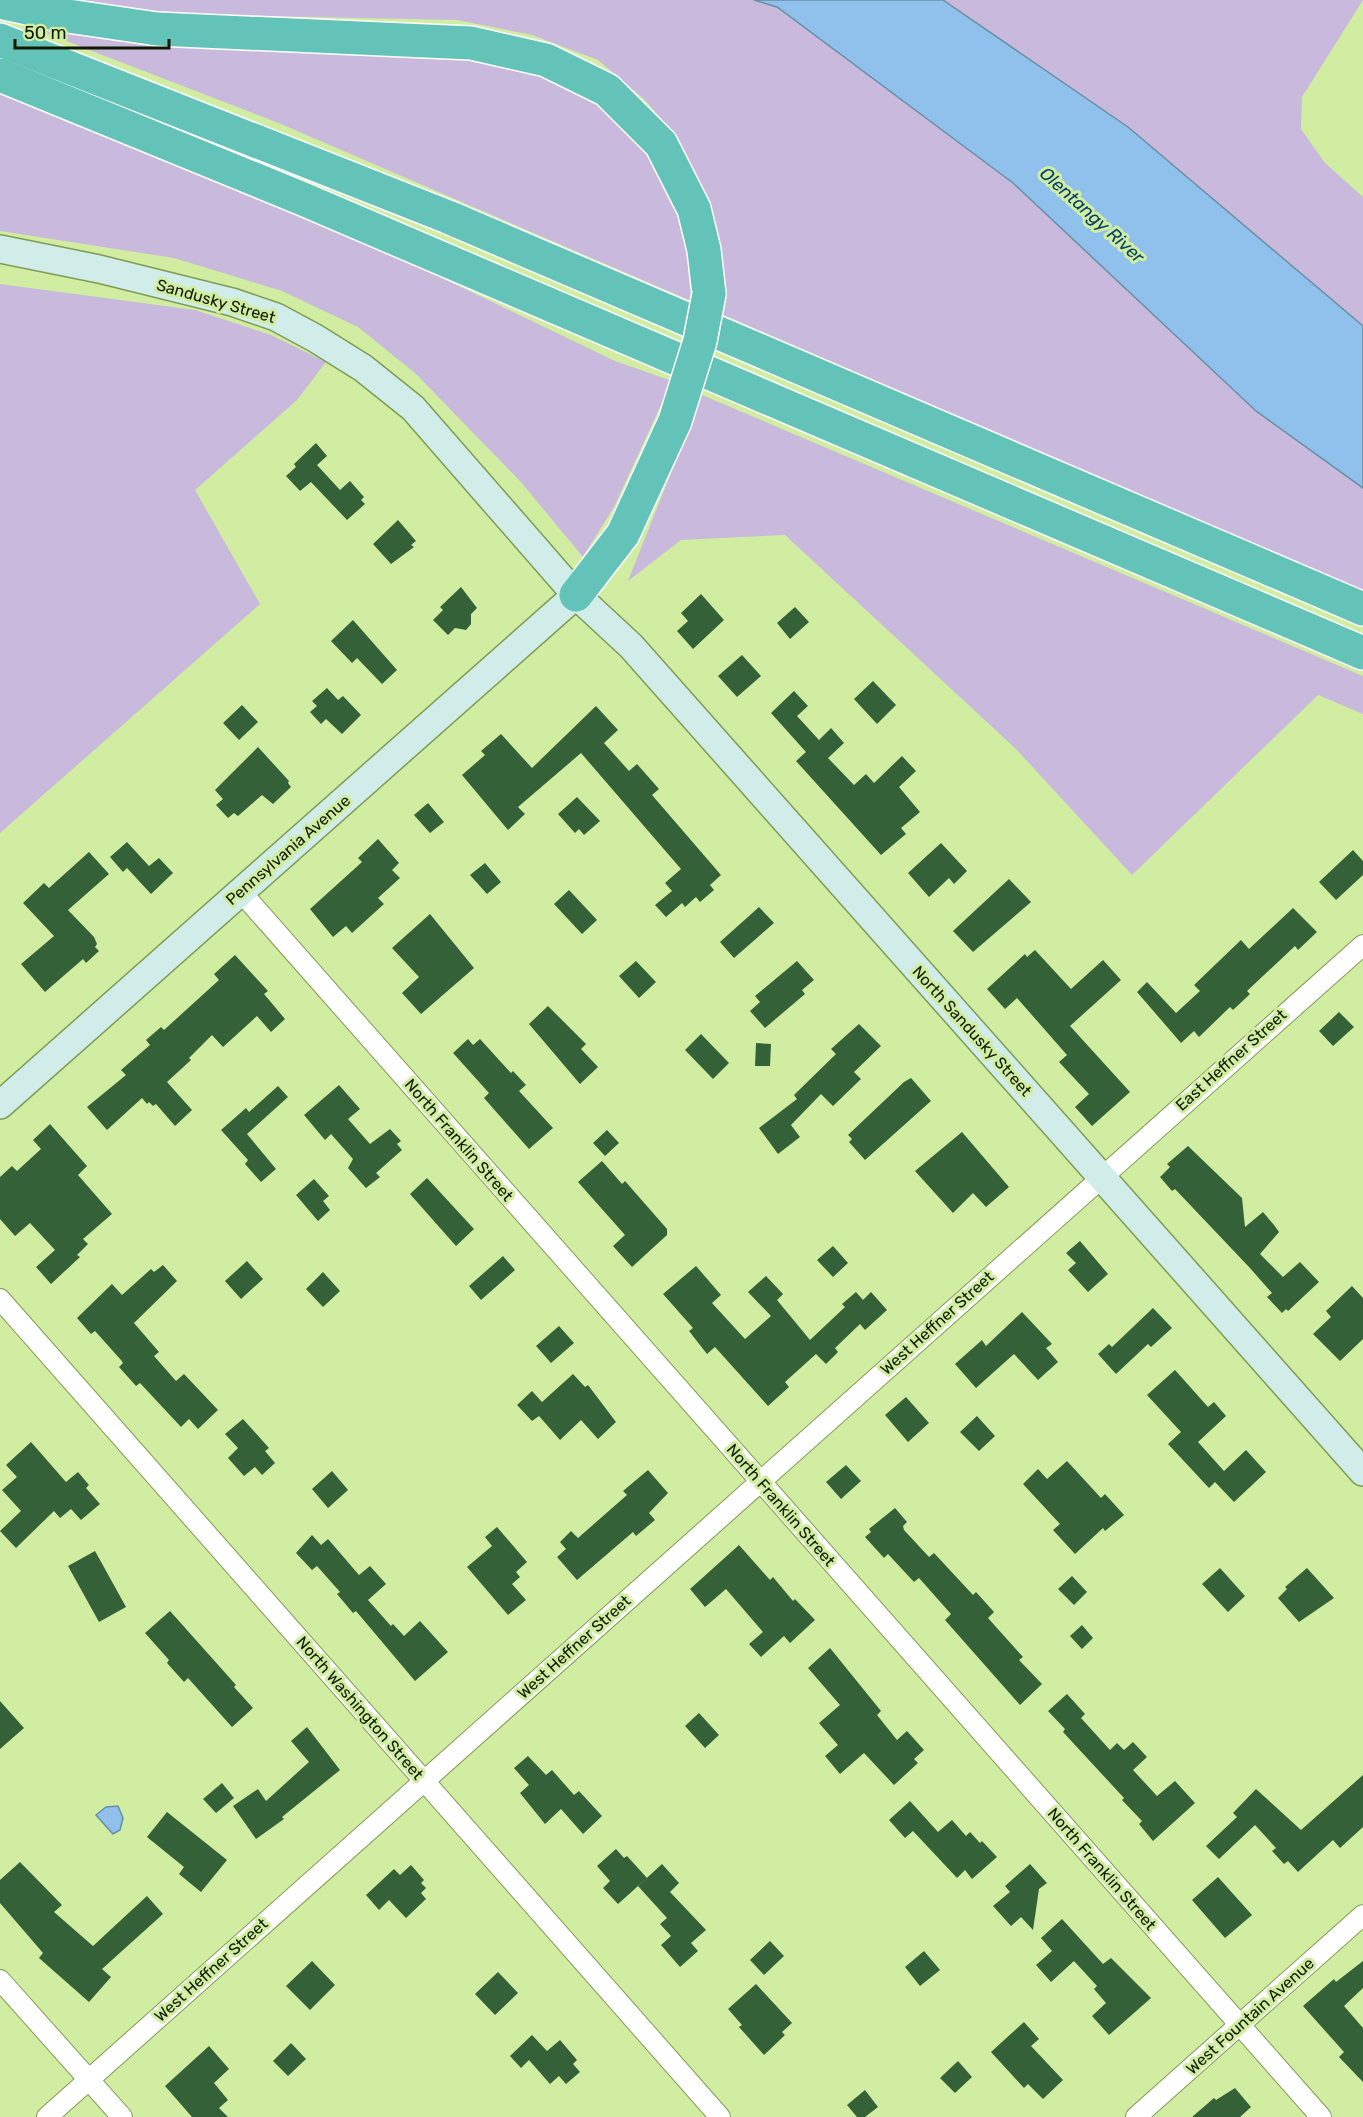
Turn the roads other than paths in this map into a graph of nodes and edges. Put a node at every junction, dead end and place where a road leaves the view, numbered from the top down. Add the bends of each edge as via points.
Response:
1 (0, 2) edge
2 (0, 40) edge
3 (0, 75) edge
4 (0, 249) edge
5 (576, 595) junction
6 (1363, 609) edge
7 (1363, 653) edge
8 (241, 892) junction
9 (1363, 945) edge
10 (0, 1105) edge
11 (1101, 1177) junction
12 (0, 1299) edge
13 (1363, 1472) edge
14 (760, 1480) junction
15 (424, 1781) junction
16 (1363, 1915) edge
17 (0, 1980) edge
18 (1240, 2025) junction
19 (89, 2080) junction
20 (47, 2117) edge
21 (122, 2117) edge
22 (720, 2117) edge
23 (1136, 2117) edge
24 (1321, 2117) edge

1 - 5 highway, bridge via 157,29 471,43 515,51 572,70 607,90 650,132 670,156 694,209 710,294 675,421 623,534
2 - 6 highway via 448,217
3 - 7 highway via 303,199
4 - 5 street, Sandusky Street via 232,302 276,317 315,338 363,368 413,408
5 - 8 street, Pennsylvania Avenue
5 - 11 street, North Sandusky Street via 631,646
8 - 10 street, Pennsylvania Avenue
8 - 14 street, North Franklin Street
9 - 11 street, East Heffner Street
11 - 13 street, North Sandusky Street
11 - 14 street, West Heffner Street
12 - 15 street, North Washington Street
14 - 15 street, West Heffner Street
14 - 18 street, North Franklin Street
15 - 19 street, West Heffner Street
15 - 22 street, North Washington Street
16 - 18 street, West Fountain Avenue
17 - 19 street
18 - 23 street, West Fountain Avenue
18 - 24 street, North Franklin Street
19 - 20 street, West Heffner Street
19 - 21 street

